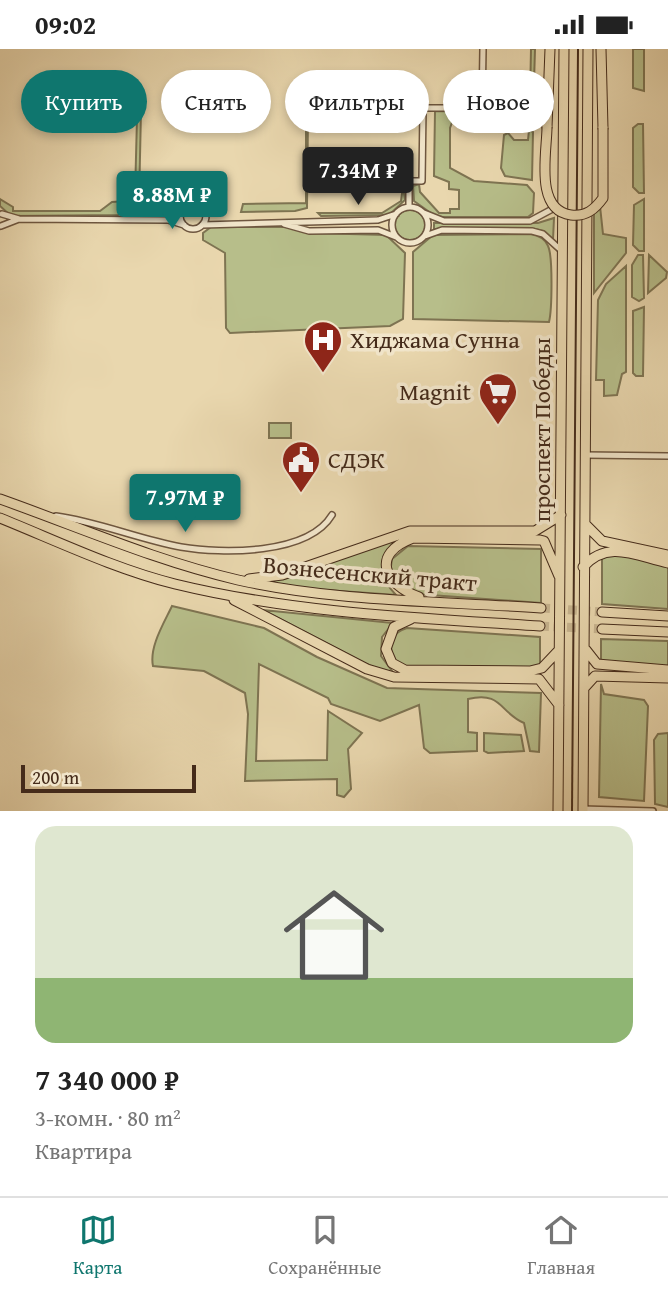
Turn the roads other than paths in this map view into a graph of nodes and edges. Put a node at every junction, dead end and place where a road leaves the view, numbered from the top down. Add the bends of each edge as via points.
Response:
1 (483, 49) edge
2 (550, 49) edge
3 (564, 49) edge
4 (589, 49) edge
5 (601, 49) edge
6 (564, 202) junction
7 (409, 207) junction
8 (1, 212) edge
9 (206, 212) junction
10 (180, 213) junction
11 (424, 213) junction
12 (396, 214) junction
13 (19, 219) junction
14 (168, 220) junction
15 (309, 221) junction
16 (225, 224) junction
17 (281, 224) junction
18 (184, 225) junction
19 (202, 225) junction
20 (1, 227) edge
21 (321, 231) junction
22 (425, 236) junction
23 (396, 237) junction
24 (563, 253) junction
25 (585, 455) junction
26 (668, 456) edge
27 (0, 499) edge
28 (43, 514) junction
29 (332, 515) dead end
30 (561, 516) junction
31 (0, 518) edge
32 (584, 522) junction
33 (668, 555) edge
34 (668, 563) edge
35 (583, 567) junction
36 (560, 579) junction
37 (238, 580) junction
38 (223, 594) junction
39 (431, 601) junction
40 (541, 608) tunnel mouth
41 (602, 612) tunnel mouth
42 (668, 616) edge
43 (415, 617) junction
44 (540, 626) tunnel mouth
45 (602, 629) tunnel mouth
46 (668, 632) edge
47 (584, 648) junction
48 (559, 650) junction
49 (668, 670) edge
50 (668, 678) edge
51 (584, 689) junction
52 (559, 705) junction
53 (583, 810) edge
54 (558, 811) edge
55 (653, 811) edge

1 - 7 street via 482,108 423,108 422,181 409,181
2 - 5 main road, bridge via 547,195 558,210 572,215 590,212 603,198
3 - 6 main road, проспект Победы
4 - 25 main road, проспект Победы
6 - 11 street via 530,221 444,221
6 - 24 main road, проспект Победы
7 - 11 street
7 - 12 street
8 - 13 street
8 - 20 street
9 - 10 street via 193,202
9 - 16 street
9 - 19 street
10 - 14 street
10 - 18 street
11 - 22 street via 429,225
12 - 15 street via 378,220
12 - 23 street via 392,226
13 - 14 street
13 - 20 street
14 - 18 street
15 - 17 street
15 - 21 street
16 - 17 street
16 - 19 street
17 - 21 street
18 - 19 street via 193,229
21 - 23 street via 378,230
22 - 23 street via 410,243
22 - 24 street via 442,230 531,231 543,235
24 - 30 main road, проспект Победы
25 - 26 street
25 - 32 main road, проспект Победы
27 - 28 main road, Вознесенский тракт
28 - 29 street via 88,520 180,547 233,550 295,543
28 - 37 main road, Вознесенский тракт via 166,561
30 - 36 main road, проспект Победы
30 - 37 main road via 535,531 410,531 282,575
31 - 38 main road, Вознесенский тракт via 172,583
32 - 33 main road via 602,541
32 - 35 main road, проспект Победы
34 - 35 main road via 610,550 593,556
35 - 47 main road, проспект Победы
36 - 39 main road via 544,541 412,538 391,553 388,577 403,591
36 - 48 main road, проспект Победы
37 - 39 main road, Вознесенский тракт via 300,592
38 - 43 main road, Вознесенский тракт via 292,606
38 - 52 main road via 367,669 394,677 540,679
39 - 40 main road, Вознесенский тракт
41 - 42 main road
43 - 44 main road, Вознесенский тракт
43 - 48 main road via 388,636 387,656 397,668 530,671 542,668
45 - 46 main road
47 - 49 main road via 597,664
47 - 51 main road, проспект Победы
48 - 52 main road, проспект Победы
50 - 51 main road via 595,676
51 - 53 main road, проспект Победы
52 - 54 main road, проспект Победы
53 - 55 street

